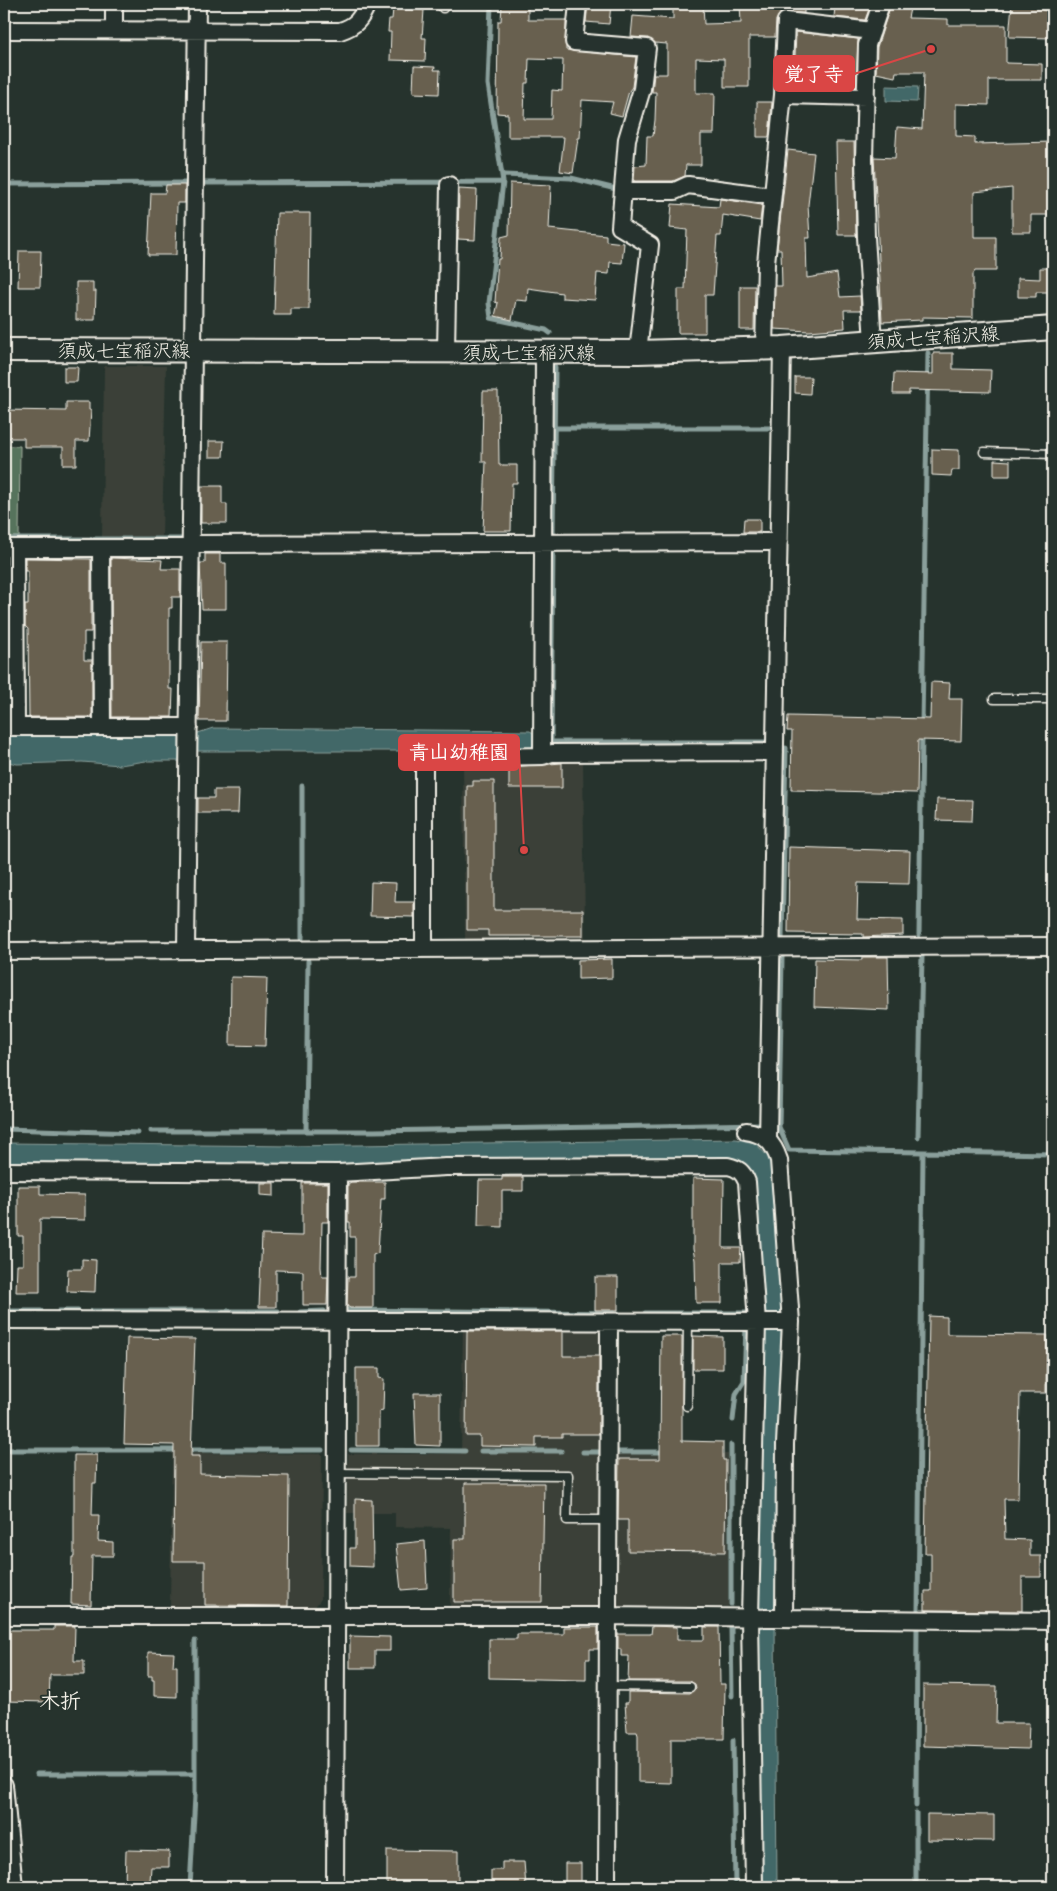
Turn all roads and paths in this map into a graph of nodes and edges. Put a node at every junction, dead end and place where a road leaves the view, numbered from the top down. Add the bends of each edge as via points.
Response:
1 (114, 4) edge
2 (197, 4) edge
3 (368, 4) edge
4 (578, 4) edge
5 (880, 4) edge
6 (4, 30) edge
7 (114, 30) junction
8 (197, 30) junction
9 (872, 31) junction
10 (783, 95) junction
11 (866, 96) junction
12 (448, 186) dead end
13 (623, 191) junction
14 (772, 196) junction
15 (1053, 328) edge
16 (873, 342) junction
17 (773, 349) junction
18 (4, 350) edge
19 (193, 350) junction
20 (446, 351) junction
21 (544, 352) junction
22 (638, 352) junction
23 (984, 452) dead end
24 (1053, 454) edge
25 (543, 542) junction
26 (779, 542) junction
27 (191, 546) junction
28 (10, 548) edge
29 (101, 548) junction
30 (994, 699) dead end
31 (1053, 699) edge
32 (10, 727) edge
33 (102, 727) junction
34 (189, 727) junction
35 (775, 752) junction
36 (542, 756) junction
37 (1053, 946) edge
38 (772, 948) junction
39 (424, 949) junction
40 (186, 950) junction
41 (4, 951) edge
42 (746, 1131) dead end
43 (768, 1139) junction
44 (4, 1171) edge
45 (338, 1172) junction
46 (4, 1320) edge
47 (336, 1321) junction
48 (609, 1322) junction
49 (688, 1322) junction
50 (759, 1322) junction
51 (788, 1322) junction
52 (687, 1406) dead end
53 (335, 1472) junction
54 (608, 1520) junction
55 (4, 1616) edge
56 (335, 1616) junction
57 (608, 1616) junction
58 (753, 1617) junction
59 (782, 1618) junction
60 (1053, 1621) edge
61 (607, 1686) junction
62 (690, 1687) dead end
63 (4, 1785) edge
64 (14, 1887) edge
65 (335, 1887) edge
66 (607, 1887) edge
67 (754, 1887) edge

1 - 7 street
2 - 8 street
3 - 8 street via 353,27 340,31
4 - 13 street via 574,42 647,48 642,89 628,139
5 - 9 street
6 - 7 street
7 - 8 street
8 - 19 street
9 - 10 street via 786,21
9 - 11 street via 867,45
10 - 11 street
10 - 14 street
11 - 16 street via 866,237
12 - 20 street
13 - 14 street via 675,191 688,185
13 - 22 street via 620,227 650,245
14 - 17 street via 766,263
15 - 16 main road, 須成七宝稲沢線
16 - 17 main road, 須成七宝稲沢線
17 - 22 main road, 須成七宝稲沢線
17 - 26 street
18 - 19 main road, 須成七宝稲沢線
19 - 20 main road, 須成七宝稲沢線
19 - 27 street
20 - 21 main road, 須成七宝稲沢線
21 - 22 main road, 須成七宝稲沢線
21 - 25 street
23 - 24 lane
25 - 26 street
25 - 27 street
25 - 36 street
26 - 35 street
27 - 29 street
27 - 34 street
28 - 29 street
28 - 32 street
29 - 33 street
30 - 31 lane
32 - 33 street
33 - 34 street
34 - 40 street
35 - 36 street via 552,753
35 - 38 street
36 - 39 street via 424,758
37 - 38 street
38 - 39 street
38 - 43 street
39 - 40 street
40 - 41 street
42 - 43 street via 759,1133
43 - 51 street via 780,1160
44 - 45 street
45 - 47 street
45 - 50 street via 446,1167 736,1168 748,1182
46 - 47 street
47 - 48 street
47 - 53 street
48 - 49 street
48 - 54 street
49 - 50 street
49 - 52 lane
50 - 51 street
50 - 58 street
51 - 59 street
53 - 54 lane via 568,1475 567,1520
53 - 56 street
54 - 57 street
55 - 56 street
56 - 57 street
56 - 65 street
57 - 58 street
57 - 61 street
58 - 59 street
58 - 67 street
59 - 60 street
61 - 62 lane
61 - 66 street
63 - 64 street

